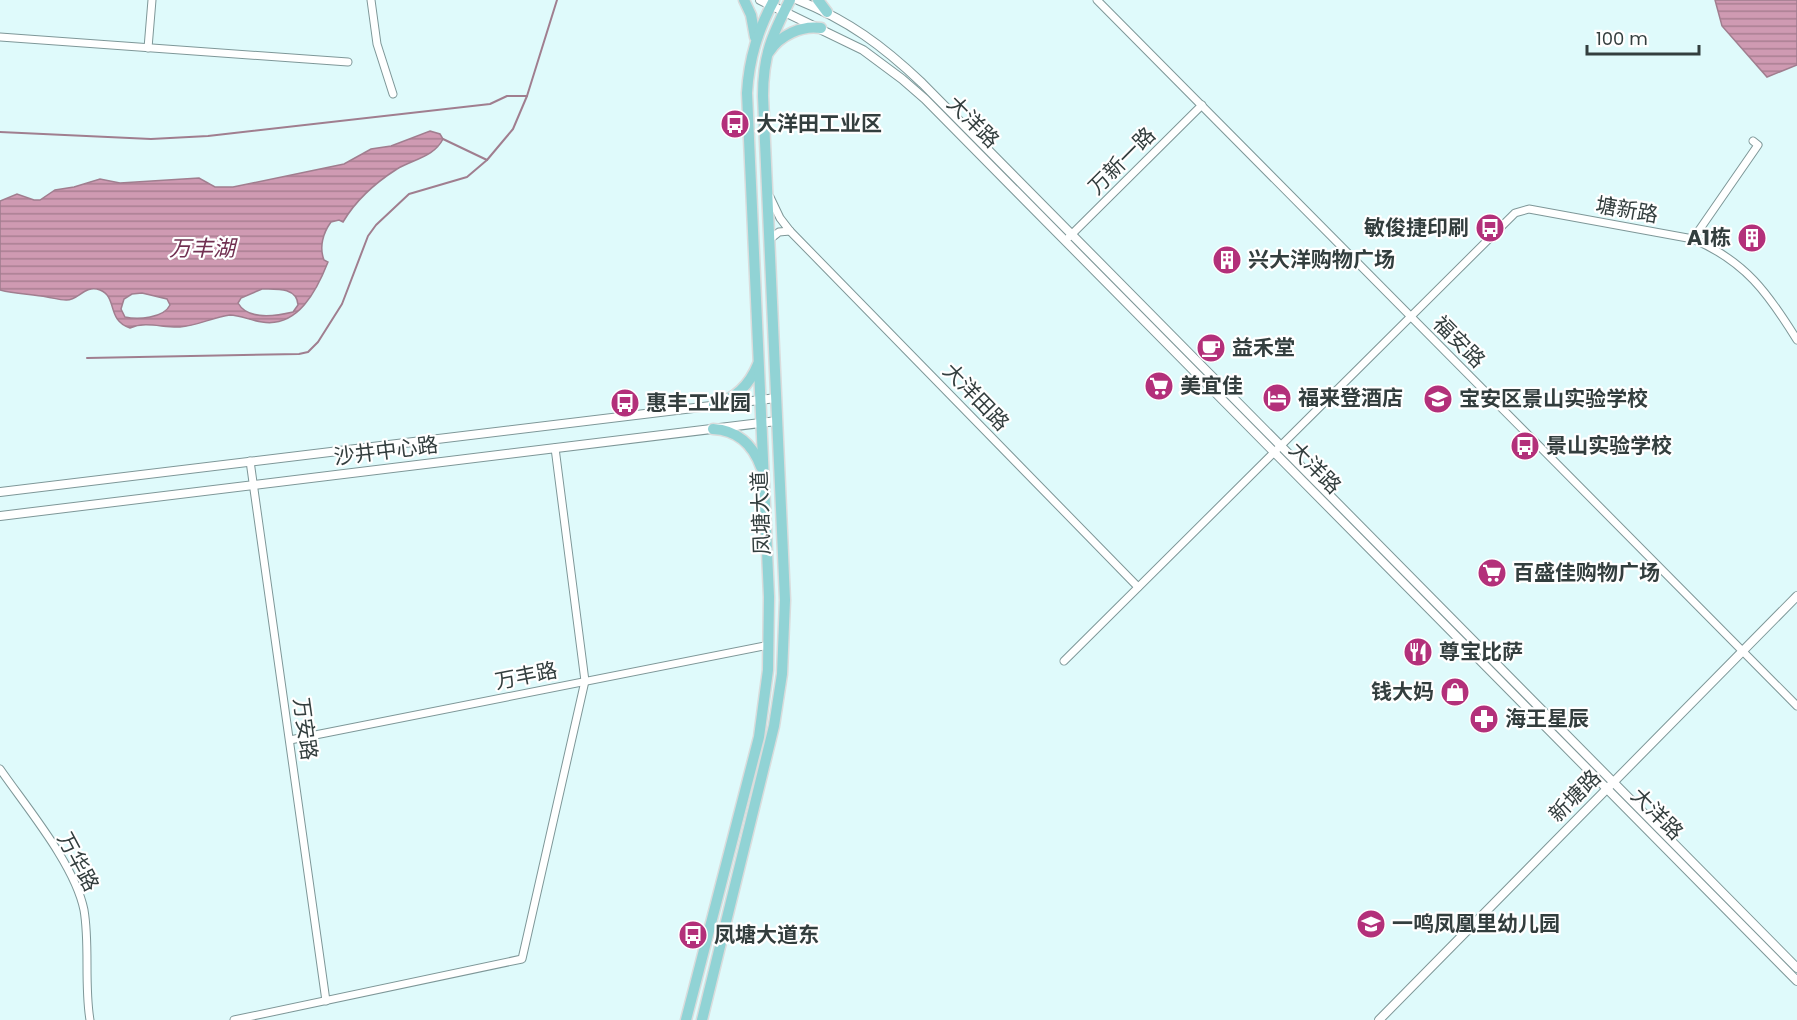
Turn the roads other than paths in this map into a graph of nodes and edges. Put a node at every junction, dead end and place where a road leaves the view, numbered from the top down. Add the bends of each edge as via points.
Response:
1 (152, 0) edge
2 (371, 0) edge
3 (744, 0) edge
4 (760, 0) edge
5 (790, 0) edge
6 (798, 0) edge
7 (818, 0) edge
8 (1097, 0) edge
9 (772, 3) edge
10 (784, 11) junction
11 (827, 12) junction
12 (821, 28) junction
13 (0, 37) edge
14 (755, 42) junction
15 (148, 48) junction
16 (766, 58) junction
17 (348, 62) dead end
18 (393, 94) dead end
19 (1202, 105) junction
20 (1753, 141) dead end
21 (766, 186) junction
22 (790, 231) junction
23 (1068, 238) junction
24 (1693, 239) junction
25 (769, 241) junction
26 (1410, 316) junction
27 (1797, 340) edge
28 (759, 357) junction
29 (776, 398) junction
30 (760, 399) junction
31 (714, 405) junction
32 (777, 422) junction
33 (761, 423) junction
34 (713, 429) junction
35 (555, 448) junction
36 (1277, 449) junction
37 (250, 461) junction
38 (764, 477) junction
39 (254, 485) junction
40 (0, 492) edge
41 (0, 516) edge
42 (1138, 587) junction
43 (1797, 596) edge
44 (769, 645) junction
45 (1742, 653) junction
46 (1064, 661) dead end
47 (585, 681) junction
48 (1797, 706) edge
49 (290, 740) junction
50 (0, 769) edge
51 (1610, 786) junction
52 (1797, 968) edge
53 (1797, 981) edge
54 (326, 1001) junction
55 (90, 1020) edge
56 (234, 1020) edge
57 (686, 1020) edge
58 (702, 1020) edge
59 (1379, 1020) edge

1 - 15 street
2 - 18 street via 377,44
3 - 14 main road
4 - 9 street, 大洋路
5 - 10 main road, 凤塘大道
6 - 11 street, 大洋路
7 - 11 main road
8 - 19 street, 福安路
9 - 10 street, 大洋路
9 - 14 main road, 凤塘大道
10 - 12 street, 大洋路
10 - 16 main road, 凤塘大道 via 770,39
11 - 23 street, 大洋路 via 863,34 904,67
12 - 16 main road via 787,35
12 - 23 street, 大洋路 via 863,50 914,89
13 - 15 street
14 - 28 main road, 凤塘大道 via 747,93
15 - 17 street
16 - 21 main road, 凤塘大道
19 - 23 street, 万新一路
19 - 26 street, 福安路
20 - 24 street via 1758,145
21 - 22 street, 大洋田路
21 - 25 main road, 凤塘大道
22 - 25 street via 775,233
22 - 42 street, 大洋田路
23 - 36 street, 大洋路
24 - 26 street, 塘新路 via 1529,209 1515,213
24 - 27 street, 塘新路 via 1731,259 1753,278 1771,298
25 - 29 main road, 凤塘大道
26 - 36 street
26 - 45 street, 福安路
28 - 30 main road, 凤塘大道
28 - 31 main road via 747,384
29 - 30 street, 沙井中心路
29 - 32 main road, 凤塘大道
30 - 31 street, 沙井中心路
30 - 33 main road, 凤塘大道
31 - 37 street, 沙井中心路
32 - 33 street, 沙井中心路
32 - 58 main road, 凤塘大道 via 785,609 780,688 766,762
33 - 34 street, 沙井中心路
33 - 38 main road, 凤塘大道
34 - 35 street, 沙井中心路
34 - 38 main road via 734,433 747,443
35 - 39 street, 沙井中心路
35 - 47 street
36 - 42 street
36 - 51 street, 大洋路
37 - 39 street, 万安路
37 - 40 street, 沙井中心路
38 - 44 main road, 凤塘大道
39 - 41 street, 沙井中心路
39 - 49 street, 万安路
42 - 46 street
43 - 45 street, 新塘路
44 - 47 street, 万丰路
44 - 57 main road, 凤塘大道 via 759,736
45 - 48 street, 福安路
45 - 51 street, 新塘路
47 - 49 street, 万丰路
47 - 54 street via 522,959
49 - 54 street, 万安路
50 - 55 street, 万华路 via 77,888 84,913
51 - 52 street, 大洋路
51 - 53 street, 大洋路
51 - 59 street, 新塘路
54 - 56 street

